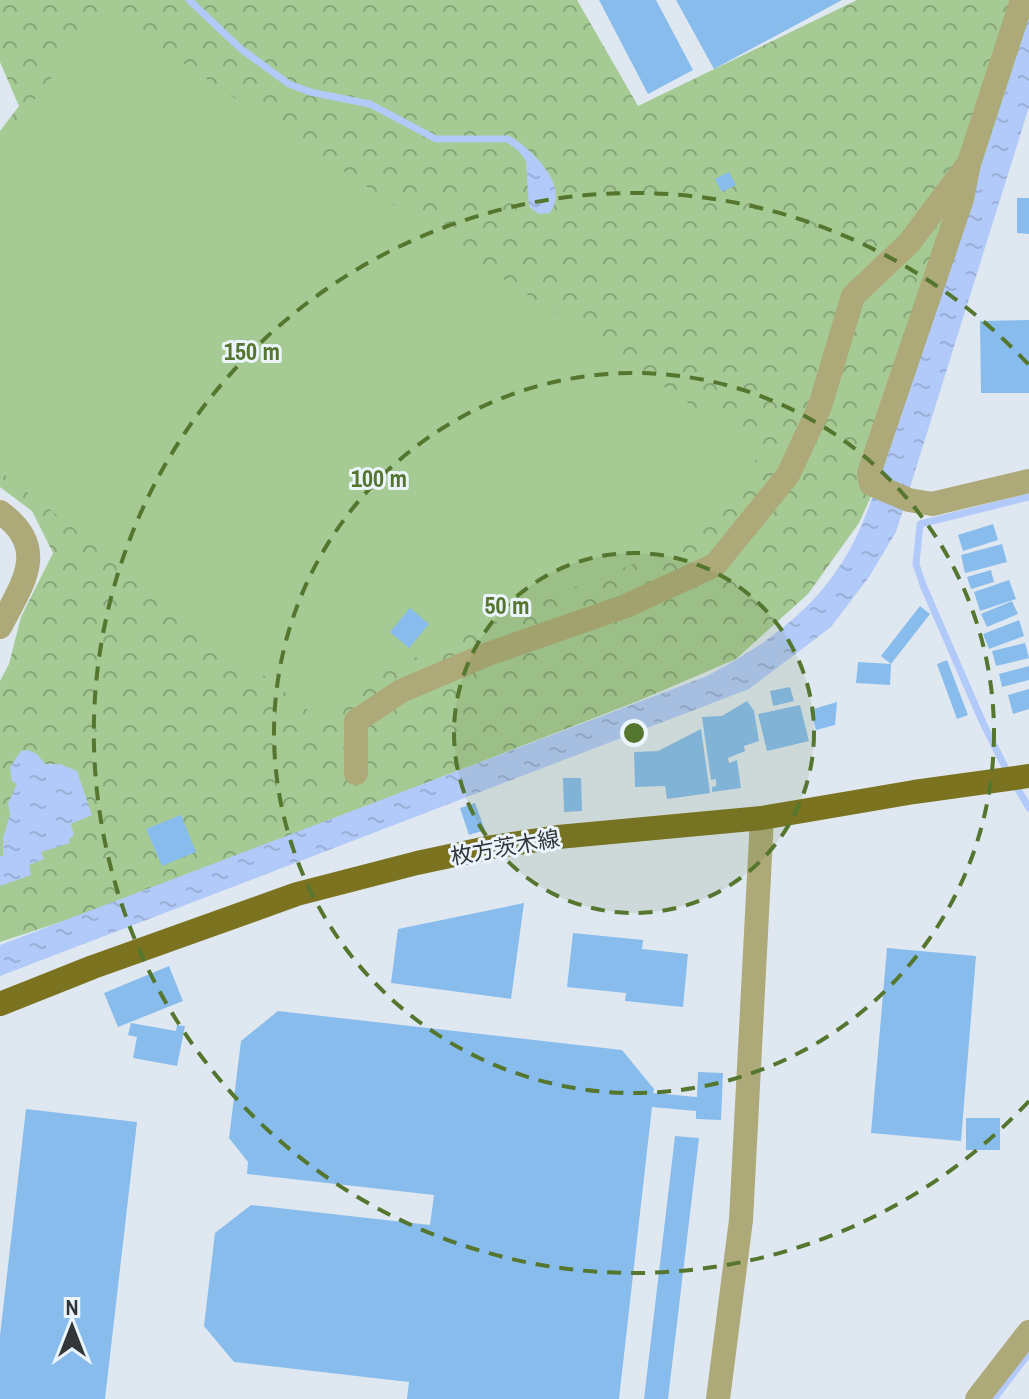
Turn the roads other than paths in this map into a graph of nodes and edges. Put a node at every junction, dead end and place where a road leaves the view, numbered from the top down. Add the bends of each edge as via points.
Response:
1 (1022, 0) edge
2 (969, 163) junction
3 (1029, 481) edge
4 (0, 512) edge
5 (0, 627) edge
6 (356, 773) dead end
7 (1028, 776) edge
8 (762, 818) junction
9 (0, 1004) edge
10 (1029, 1332) edge
11 (718, 1399) edge
12 (977, 1399) edge

1 - 2 street
2 - 3 street via 962,199 869,473 871,484 932,504
2 - 6 street via 909,243 853,296 820,406 788,475 715,565 626,606 401,691 356,721
4 - 5 street via 18,525 30,553 26,576
7 - 8 main road, 枚方茨木線
8 - 9 main road, 枚方茨木線 via 558,837 417,863 297,894
8 - 11 street via 741,1220
10 - 12 street

